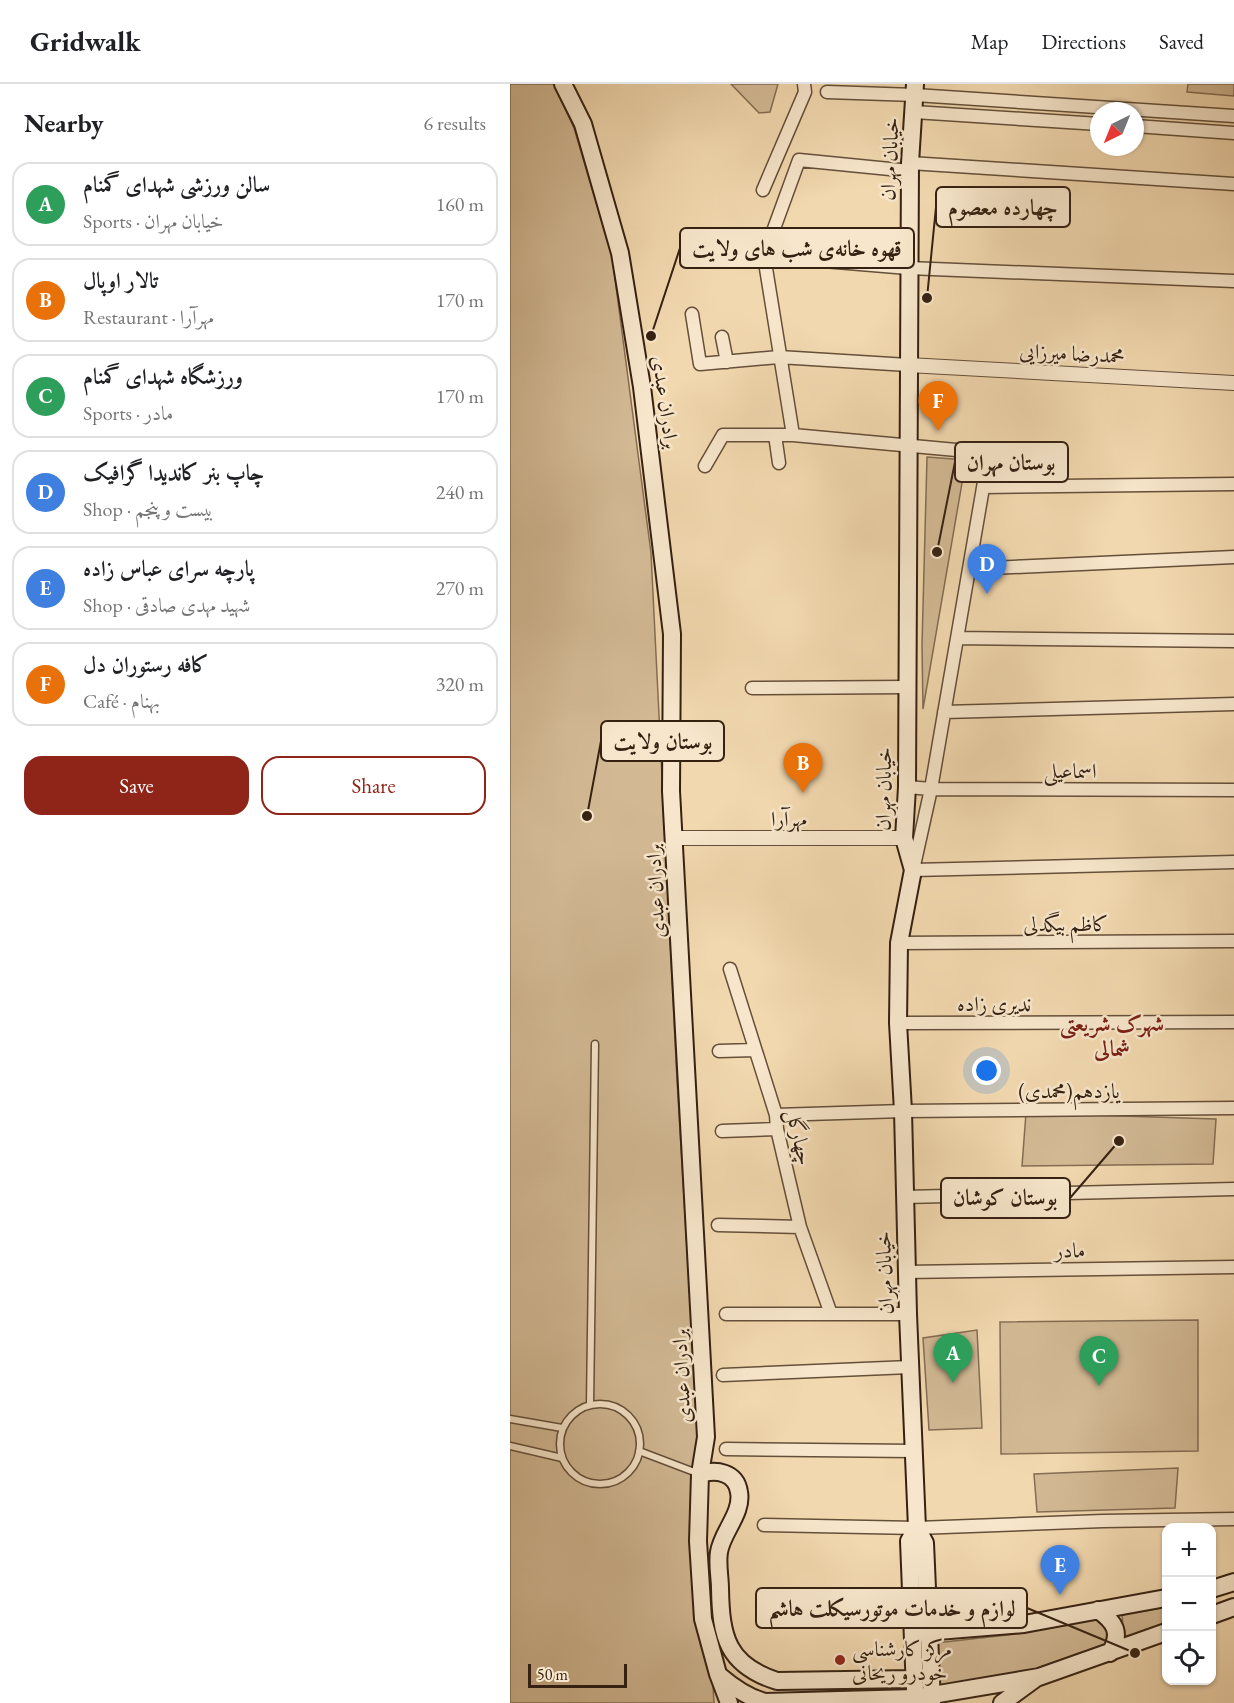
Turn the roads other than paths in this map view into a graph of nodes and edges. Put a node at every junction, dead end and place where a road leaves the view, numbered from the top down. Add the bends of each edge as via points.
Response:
1 (563, 84) edge
2 (804, 84) edge
3 (827, 92) dead end
4 (914, 97) edge
5 (1234, 116) edge
6 (1090, 123) edge
7 (1144, 127) edge
8 (1234, 133) edge
9 (910, 167) junction
10 (1234, 184) edge
11 (763, 190) dead end
12 (764, 256) junction
13 (908, 268) junction
14 (1234, 281) edge
15 (692, 314) dead end
16 (722, 337) dead end
17 (779, 357) junction
18 (727, 362) junction
19 (908, 364) junction
20 (1234, 383) edge
21 (775, 435) junction
22 (793, 435) junction
23 (907, 446) junction
24 (779, 462) dead end
25 (705, 466) dead end
26 (1234, 484) edge
27 (983, 488) junction
28 (1234, 557) edge
29 (969, 569) junction
30 (957, 638) junction
31 (1234, 640) edge
32 (907, 687) junction
33 (752, 688) dead end
34 (1234, 704) edge
35 (944, 712) junction
36 (906, 787) junction
37 (931, 789) junction
38 (1234, 790) edge
39 (675, 838) junction
40 (904, 838) junction
41 (1234, 862) edge
42 (913, 870) junction
43 (1234, 941) edge
44 (899, 943) junction
45 (730, 969) dead end
46 (1234, 1022) edge
47 (898, 1023) junction
48 (595, 1044) dead end
49 (755, 1050) junction
50 (720, 1051) dead end
51 (1234, 1108) edge
52 (903, 1111) junction
53 (776, 1115) junction
54 (777, 1129) junction
55 (722, 1131) dead end
56 (1234, 1189) edge
57 (904, 1197) junction
58 (718, 1224) dead end
59 (800, 1227) junction
60 (1234, 1267) edge
61 (906, 1272) junction
62 (726, 1314) dead end
63 (831, 1314) junction
64 (908, 1314) junction
65 (910, 1367) junction
66 (723, 1375) dead end
67 (590, 1405) junction
68 (510, 1419) edge
69 (562, 1428) junction
70 (510, 1446) edge
71 (726, 1449) dead end
72 (639, 1451) junction
73 (915, 1451) junction
74 (562, 1458) junction
75 (700, 1474) junction
76 (1234, 1519) edge
77 (765, 1525) dead end
78 (917, 1528) junction
79 (1234, 1582) edge
80 (1216, 1588) edge
81 (1162, 1599) edge
82 (1234, 1606) edge
83 (912, 1608) junction
84 (766, 1610) dead end
85 (1098, 1610) junction
86 (1216, 1613) edge
87 (920, 1632) junction
88 (1162, 1634) edge
89 (1110, 1653) junction
90 (718, 1674) junction
91 (1039, 1677) junction
92 (914, 1679) junction
93 (924, 1699) edge
94 (729, 1703) edge
95 (1002, 1703) edge

1 - 39 main road, برادران عبدی via 583,124 620,253 642,387 672,634 671,790
2 - 11 street via 805,92
3 - 4 street
4 - 5 street
4 - 6 street
4 - 9 main road, خیابان مهران
7 - 8 street
9 - 10 street
9 - 12 street via 799,160
9 - 13 main road, خیابان مهران
12 - 13 street
12 - 17 street
13 - 14 street
13 - 19 main road, خیابان مهران
15 - 18 street via 700,364
16 - 18 street
17 - 18 street
17 - 19 street
17 - 22 street
19 - 20 street, محمدرضا میرزایی
19 - 23 main road, خیابان مهران
21 - 22 street
21 - 24 street
21 - 25 street via 723,435
22 - 23 street
23 - 27 street via 988,453
23 - 32 main road, خیابان مهران
26 - 27 street
27 - 29 street
28 - 29 street
29 - 30 street
30 - 31 street
30 - 35 street
32 - 33 street
32 - 36 main road, خیابان مهران
34 - 35 street
35 - 37 street
36 - 37 street, اسماعیلی
36 - 40 main road, خیابان مهران
37 - 38 street, اسماعیلی
37 - 42 street
39 - 40 street, مهرآرا
39 - 75 main road, برادران عبدی via 706,1437
40 - 42 main road, خیابان مهران
41 - 42 street
42 - 44 main road, خیابان مهران
43 - 44 street, کاظم بیگدلی
44 - 47 main road, خیابان مهران
45 - 49 street, چهارگل
46 - 47 street, ندیری زاده
47 - 52 main road, خیابان مهران
48 - 67 lane
49 - 50 street
49 - 53 street, چهارگل
51 - 52 street, یازدهم(محمدی)
52 - 53 street, یازدهم(محمدی)
52 - 57 main road, خیابان مهران
53 - 54 street, چهارگل
54 - 55 street
54 - 59 street, چهارگل
56 - 57 street
57 - 61 main road, خیابان مهران
58 - 59 street
59 - 63 street, چهارگل
60 - 61 street, مادر
61 - 64 main road, خیابان مهران
62 - 63 street
63 - 64 street
64 - 65 main road, خیابان مهران
65 - 66 street
65 - 73 main road, خیابان مهران
67 - 69 lane via 577,1410
67 - 72 lane via 610,1406 627,1415 639,1438
68 - 69 lane
69 - 74 lane
70 - 74 lane
71 - 73 street
72 - 74 lane via 627,1473 604,1483 579,1478
72 - 75 lane
73 - 78 main road, خیابان مهران
75 - 90 main road, برادران عبدی via 698,1541 703,1619
75 - 92 main road via 724,1473 735,1481 740,1492 719,1552 721,1618 728,1645 740,1661 757,1674 777,1681
76 - 78 street
77 - 78 street
78 - 83 main road via 909,1541
78 - 87 main road via 925,1543
79 - 80 main road
81 - 85 main road
82 - 86 main road
83 - 84 street
83 - 87 main road
85 - 87 main road via 1024,1624
85 - 89 main road via 1115,1628 1116,1640
87 - 92 main road
87 - 93 main road
88 - 89 main road
89 - 91 main road
90 - 93 main road via 749,1697 765,1702
90 - 94 main road, برادران عبدی
91 - 93 main road
91 - 95 main road
92 - 93 main road

